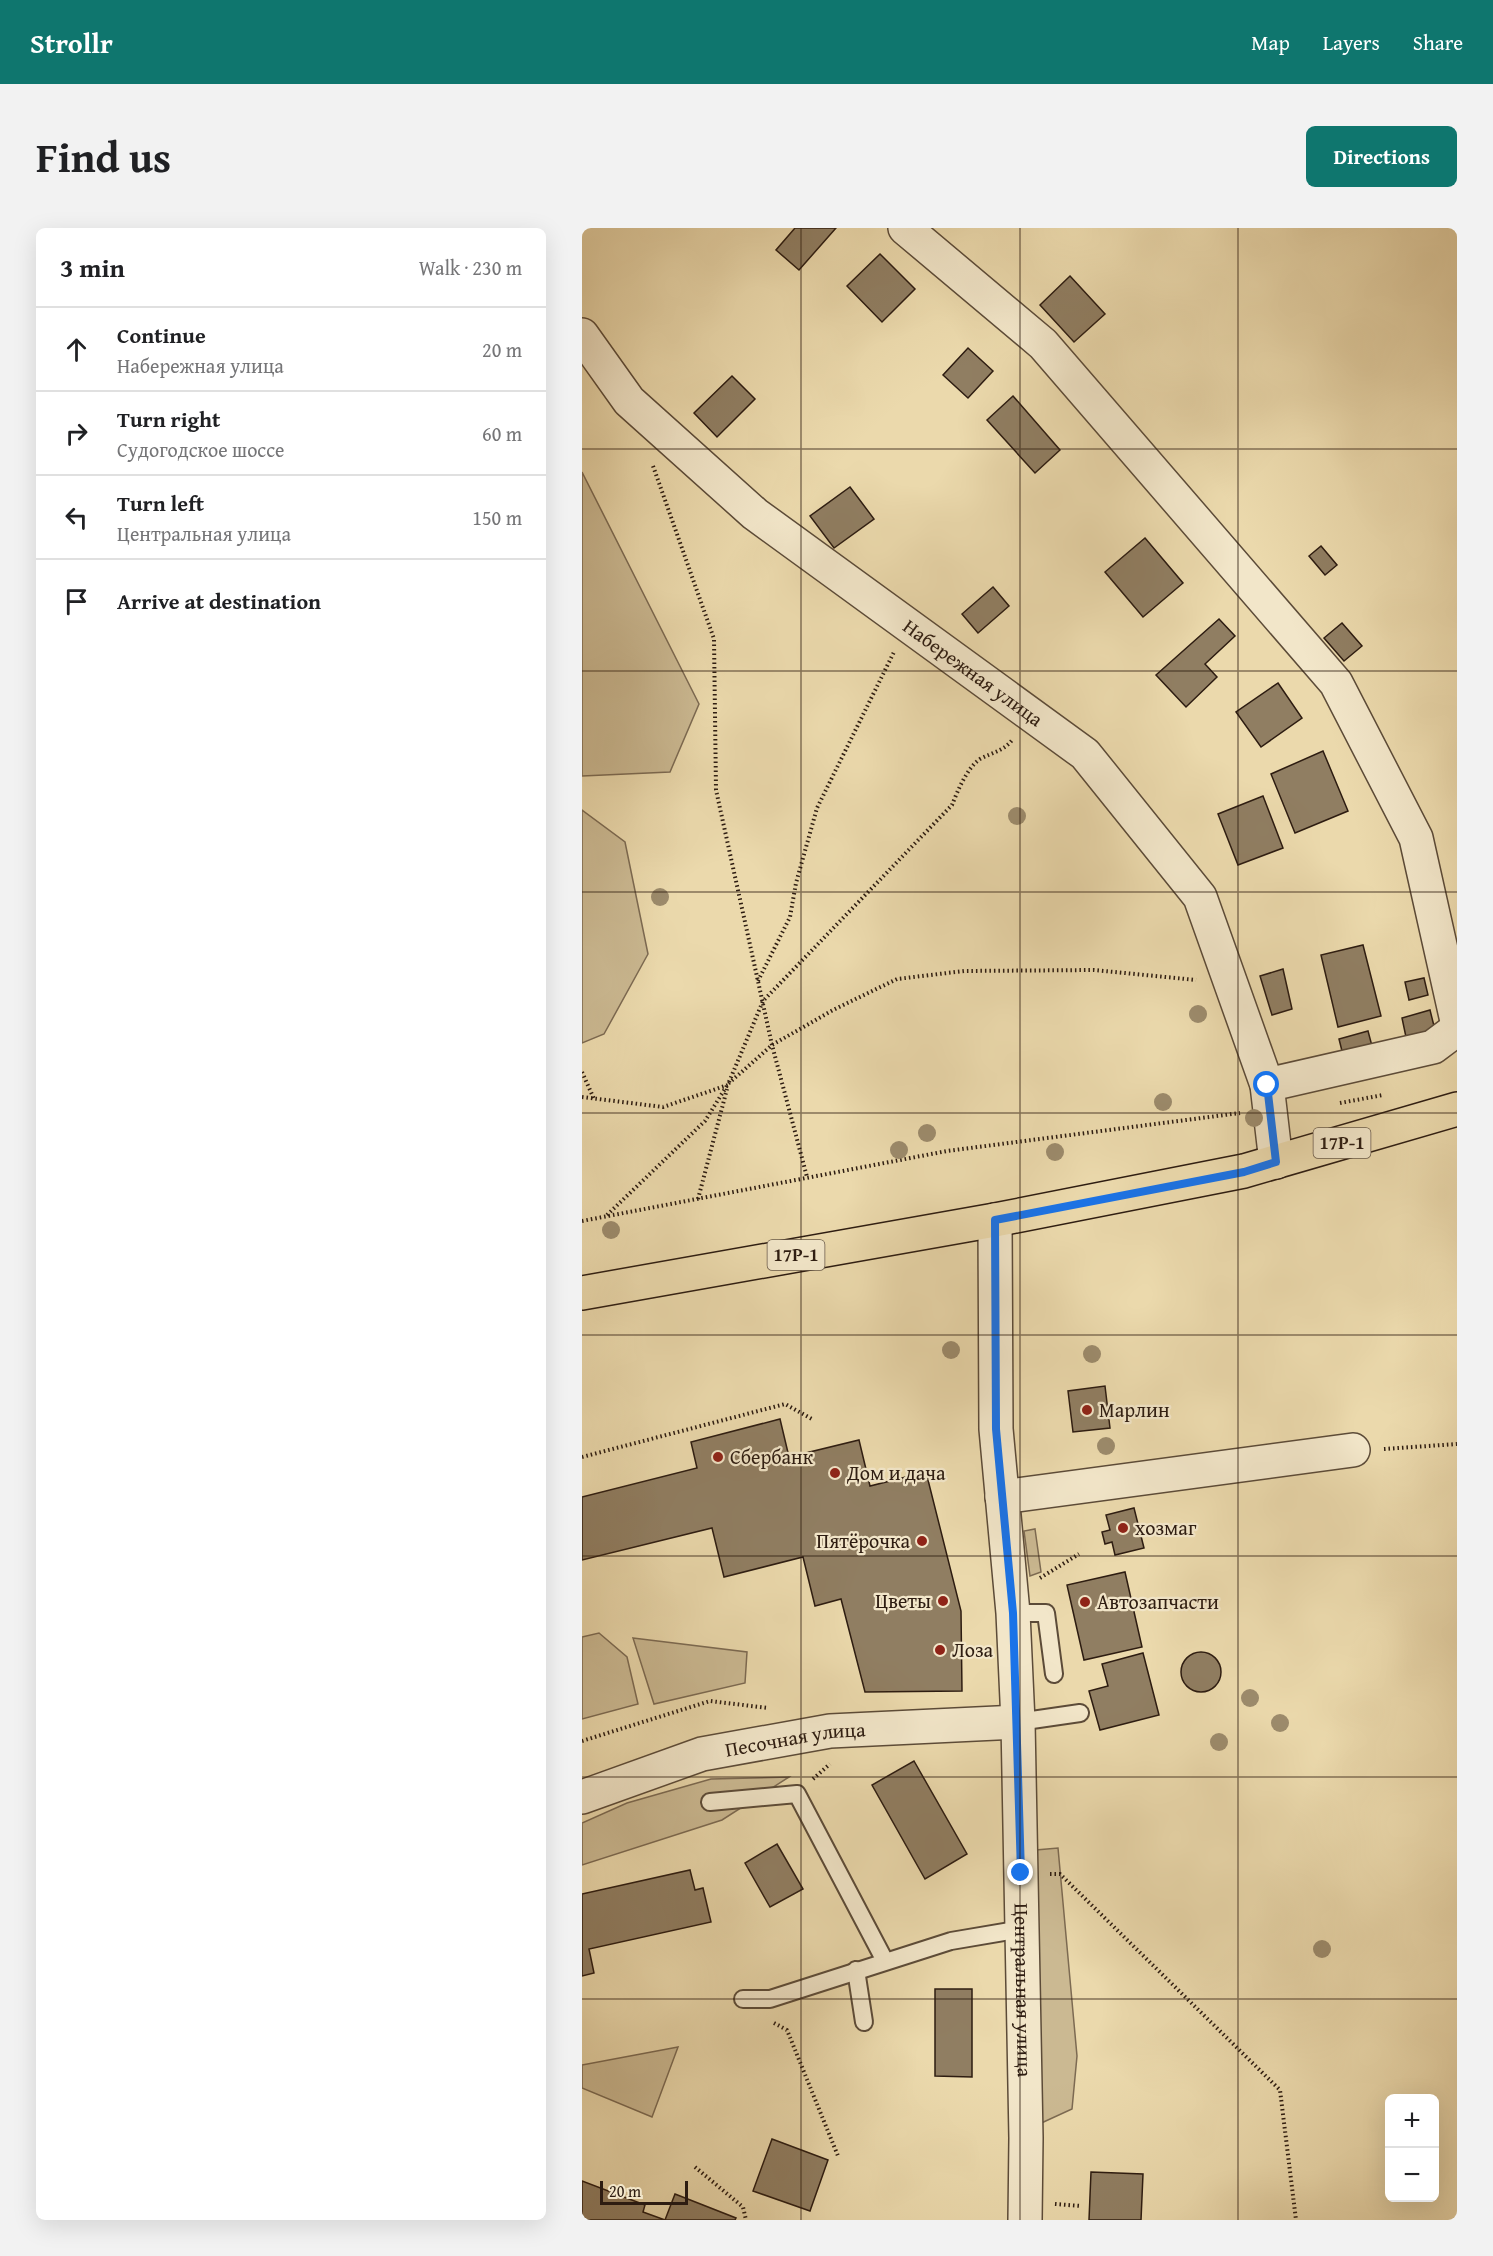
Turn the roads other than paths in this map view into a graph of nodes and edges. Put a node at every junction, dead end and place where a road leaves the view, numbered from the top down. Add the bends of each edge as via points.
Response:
1 (905, 228) edge
2 (582, 335) edge
3 (1457, 1021) edge
4 (1457, 1029) edge
5 (1269, 1097) junction
6 (1457, 1109) edge
7 (1276, 1162) junction
8 (995, 1220) junction
9 (582, 1293) edge
10 (1353, 1450) road end
11 (1002, 1497) junction
12 (1013, 1613) junction
13 (1054, 1674) dead end
14 (1080, 1713) dead end
15 (1018, 1722) junction
16 (582, 1797) edge
17 (710, 1802) dead end
18 (1022, 1929) junction
19 (885, 1961) junction
20 (855, 1970) junction
21 (743, 1999) dead end
22 (864, 2022) dead end
23 (1025, 2220) edge

1 - 3 street via 1043,344 1336,683 1416,838
2 - 5 street, Набережная улица via 629,401 755,514 1085,754 1200,897
4 - 5 street via 1433,1047
5 - 7 street, Набережная улица
6 - 7 main road, 17Р-1
7 - 8 main road, 17Р-1 via 1244,1172
8 - 9 main road, 17Р-1
8 - 11 street, Центральная улица via 996,1429
10 - 11 street
11 - 12 street, Центральная улица
12 - 13 lane via 1046,1613
12 - 15 street, Центральная улица
14 - 15 lane
15 - 16 street, Песочная улица via 830,1731 725,1749
15 - 18 street, Центральная улица
17 - 19 lane via 797,1794
18 - 19 lane via 951,1941
18 - 23 street, Центральная улица
19 - 20 lane
20 - 21 lane via 770,1999
20 - 22 lane

